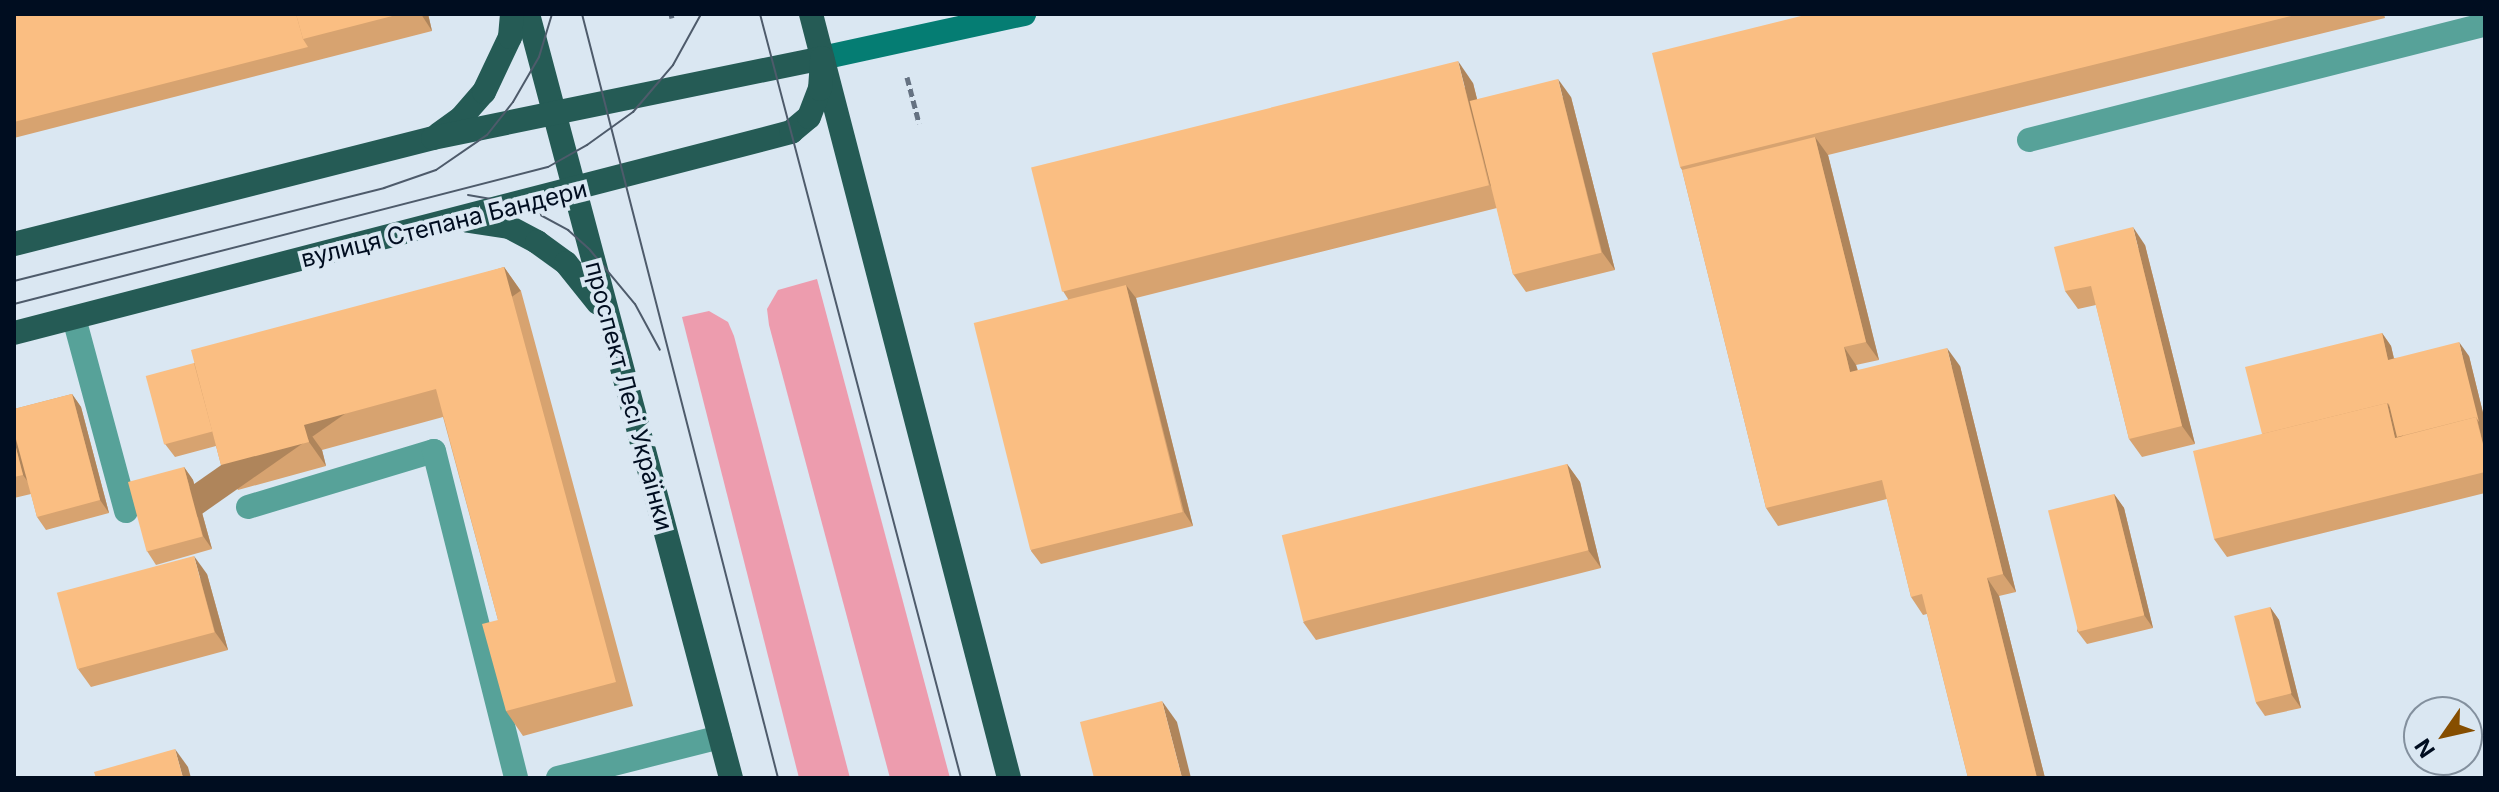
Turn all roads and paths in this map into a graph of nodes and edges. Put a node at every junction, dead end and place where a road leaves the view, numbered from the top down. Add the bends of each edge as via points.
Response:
1 (512, 14) edge
2 (528, 14) edge
3 (811, 14) edge
4 (1024, 14) edge
5 (2485, 25) edge
6 (822, 58) junction
7 (552, 112) junction
8 (433, 138) junction
9 (2029, 140) dead end
10 (574, 190) junction
11 (451, 222) junction
12 (14, 244) edge
13 (74, 318) junction
14 (609, 323) junction
15 (14, 333) edge
16 (248, 507) dead end
17 (126, 511) dead end
18 (720, 737) junction
19 (516, 778) edge
20 (558, 778) edge
21 (731, 778) edge
22 (1009, 778) edge

1 - 8 main road via 510,37 484,92
2 - 7 main road, проспект Лесі Українки
3 - 6 main road
4 - 6 street
5 - 9 lane
6 - 7 main road
6 - 10 main road, вулиця Степана Бандери via 820,89 809,117 791,132
6 - 22 main road
7 - 8 main road
7 - 10 main road, проспект Лесі Українки
8 - 12 main road
10 - 11 main road, вулиця Степана Бандери
10 - 14 main road, проспект Лесі Українки
11 - 13 main road, вулиця Степана Бандери
11 - 14 main road via 509,227 537,242 592,291
13 - 15 main road, вулиця Степана Бандери
13 - 17 lane
14 - 18 main road, проспект Лесі Українки
16 - 19 lane via 434,451
18 - 20 lane
18 - 21 main road, проспект Лесі Українки

